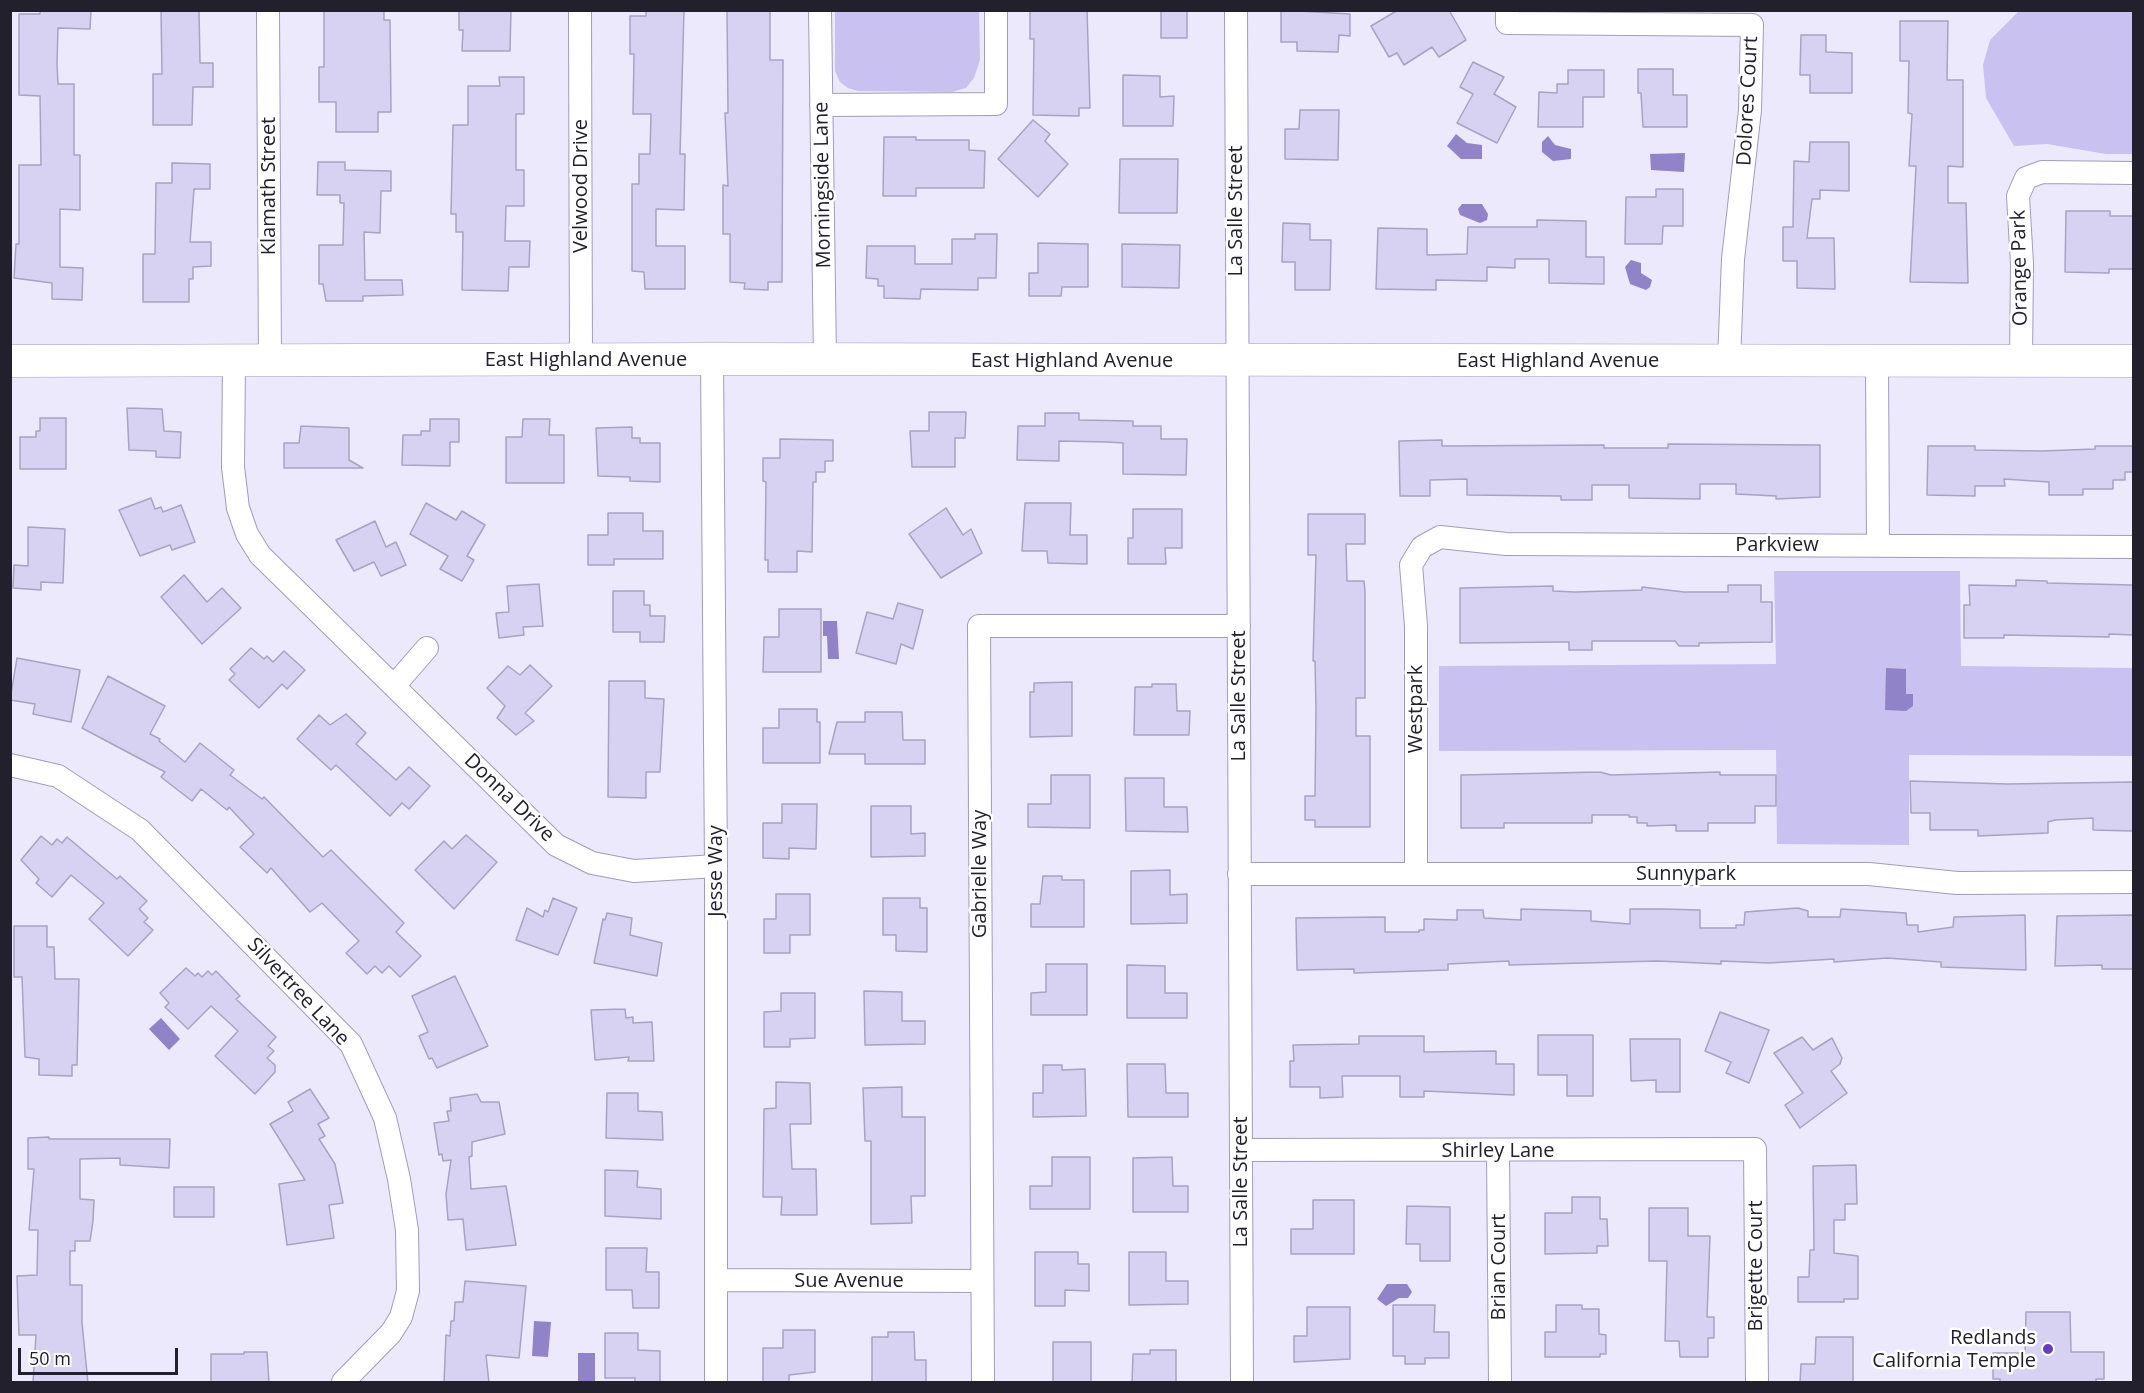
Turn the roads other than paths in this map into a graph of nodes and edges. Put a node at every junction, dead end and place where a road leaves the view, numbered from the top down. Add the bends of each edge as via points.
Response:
1 (268, 10) edge
2 (580, 10) edge
3 (820, 10) edge
4 (996, 10) edge
5 (1236, 10) edge
6 (1507, 10) edge
7 (821, 105) junction
8 (2133, 173) edge
9 (712, 359) junction
10 (825, 360) junction
11 (2021, 360) junction
12 (10, 361) edge
13 (234, 361) junction
14 (270, 361) junction
15 (581, 361) junction
16 (1236, 361) junction
17 (2133, 361) edge
18 (1729, 362) junction
19 (1877, 362) junction
20 (1878, 546) junction
21 (1422, 547) joint
22 (2133, 547) edge
23 (1239, 626) junction
24 (427, 648) dead end
25 (394, 686) junction
26 (10, 765) edge
27 (716, 866) junction
28 (1416, 873) junction
29 (1239, 874) junction
30 (2133, 882) edge
31 (1755, 1149) joint
32 (1241, 1150) junction
33 (1498, 1151) junction
34 (716, 1280) junction
35 (982, 1281) junction
36 (343, 1383) edge
37 (716, 1383) edge
38 (983, 1383) edge
39 (1242, 1383) edge
40 (1500, 1383) edge
41 (1757, 1383) edge

1 - 14 street, Klamath Street
2 - 15 street, Velwood Drive
3 - 7 street, Morningside Lane
4 - 7 street via 996,104
5 - 16 street, La Salle Street
6 - 18 street, Dolores Court via 1507,23 1752,25 1749,110 1733,259
7 - 10 street, Morningside Lane
8 - 11 street, Orange Park via 2042,172 2026,178 2018,196
9 - 10 street, East Highland Avenue
9 - 15 street, East Highland Avenue
9 - 27 street, Jesse Way
10 - 16 street, East Highland Avenue
11 - 17 street, East Highland Avenue
11 - 19 street, East Highland Avenue
12 - 13 street, East Highland Avenue
13 - 14 street, East Highland Avenue
13 - 25 street, Donna Drive via 233,466 238,508 247,534 260,555
14 - 15 street, East Highland Avenue
16 - 18 street, East Highland Avenue
16 - 23 street, La Salle Street
18 - 19 street, East Highland Avenue
19 - 20 street
20 - 21 street, Parkview via 1506,544 1440,537
20 - 22 street, Parkview
21 - 28 street, Westpark via 1411,565 1416,626
23 - 29 street, La Salle Street
23 - 35 street, Gabrielle Way via 979,626
24 - 25 street
25 - 27 street, Donna Drive via 556,844 592,863 634,871
26 - 36 street, Silvertree Lane via 58,776 140,830 351,1044 388,1128 407,1230 408,1291 401,1317 391,1334
27 - 34 street, Jesse Way
28 - 29 street, Sunnypark
28 - 30 street, Sunnypark via 1857,874 1957,883
29 - 32 street, La Salle Street
31 - 33 street, Shirley Lane
31 - 41 street, Brigette Court
32 - 33 street, Shirley Lane
32 - 39 street, La Salle Street
33 - 40 street, Brian Court
34 - 35 street, Sue Avenue
34 - 37 street, Jesse Way
35 - 38 street, Gabrielle Way

